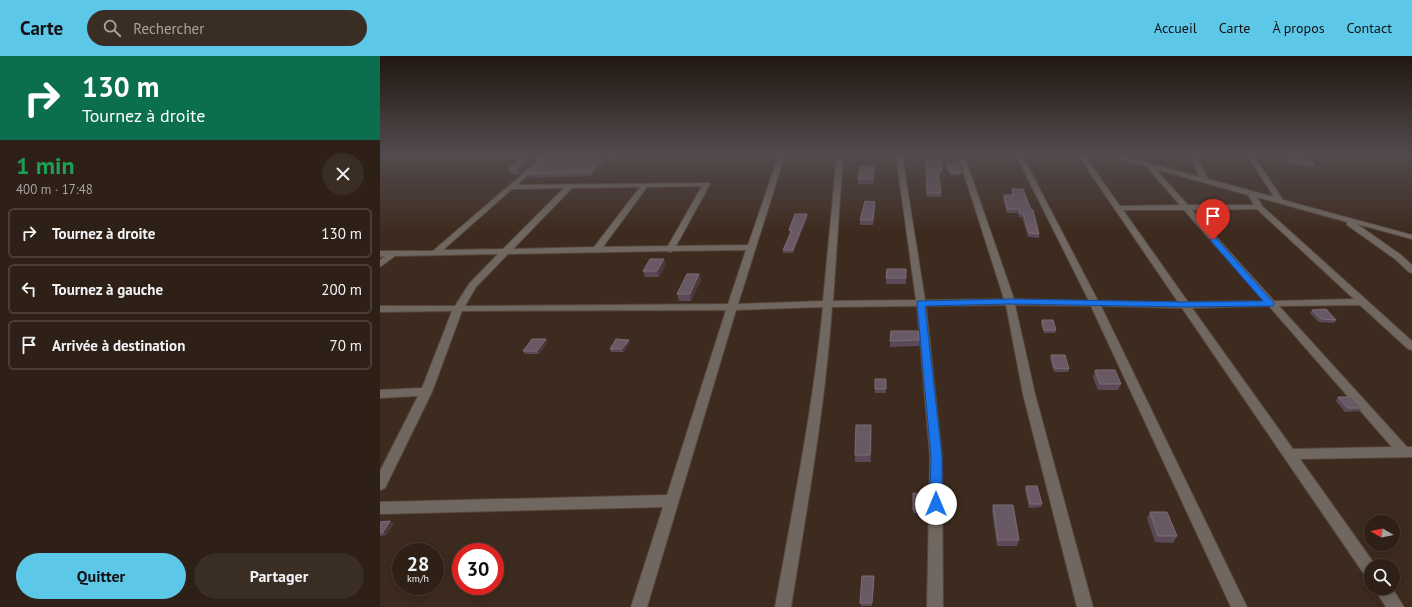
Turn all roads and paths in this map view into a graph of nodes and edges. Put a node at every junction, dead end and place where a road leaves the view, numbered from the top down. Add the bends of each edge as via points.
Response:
1 (518, 181) edge
2 (773, 181) edge
3 (838, 181) edge
4 (903, 181) edge
5 (970, 181) edge
6 (1032, 181) edge
7 (1099, 181) edge
8 (1161, 181) edge
9 (1208, 181) edge
10 (1267, 181) edge
11 (645, 185) junction
12 (570, 186) junction
13 (511, 187) junction
14 (1251, 193) junction
15 (1280, 201) junction
16 (1258, 207) junction
17 (1118, 208) junction
18 (1184, 208) junction
19 (1344, 218) junction
20 (1412, 237) edge
21 (750, 247) junction
22 (670, 250) junction
23 (596, 251) junction
24 (504, 252) junction
25 (436, 253) junction
26 (380, 254) edge
27 (393, 254) junction
28 (380, 264) edge
29 (1412, 270) edge
30 (1010, 302) junction
31 (1363, 302) junction
32 (921, 303) junction
33 (828, 304) junction
34 (1095, 304) junction
35 (1270, 304) junction
36 (1184, 305) junction
37 (731, 307) junction
38 (380, 309) edge
39 (458, 309) junction
40 (1412, 347) edge
41 (426, 392) junction
42 (380, 394) edge
43 (1408, 452) edge
44 (1289, 454) junction
45 (380, 484) edge
46 (673, 501) junction
47 (380, 508) edge
48 (1364, 562) edge
49 (1387, 595) edge
50 (638, 607) edge
51 (783, 607) edge
52 (935, 607) edge
53 (1085, 607) edge
54 (1239, 607) edge
55 (1396, 607) edge

1 - 13 street
2 - 21 street
3 - 33 street
4 - 32 street
5 - 30 street
6 - 34 street
7 - 17 street
8 - 18 street
9 - 14 street
10 - 15 street
11 - 12 street
11 - 22 street via 707,184
11 - 23 street
12 - 13 street
12 - 24 street
13 - 25 street
14 - 15 street
14 - 16 street
15 - 19 street
16 - 18 street
16 - 31 street
17 - 18 street
17 - 36 street
18 - 35 street
19 - 20 street
19 - 29 street
21 - 22 street
21 - 37 street
22 - 23 street
23 - 24 street
24 - 25 street
24 - 39 street via 472,286
25 - 27 street
26 - 27 street
27 - 28 street
30 - 32 street
30 - 34 street
30 - 53 street via 1029,394
31 - 35 street
31 - 40 street
32 - 33 street
32 - 52 street via 936,457
33 - 37 street
33 - 51 street via 822,368
34 - 36 street
34 - 54 street
35 - 36 street
35 - 43 street
36 - 44 street
37 - 39 street
37 - 46 street
38 - 39 street
39 - 41 street
41 - 42 street
41 - 45 street
43 - 44 street
44 - 48 street
46 - 47 street
46 - 50 street
49 - 55 street

